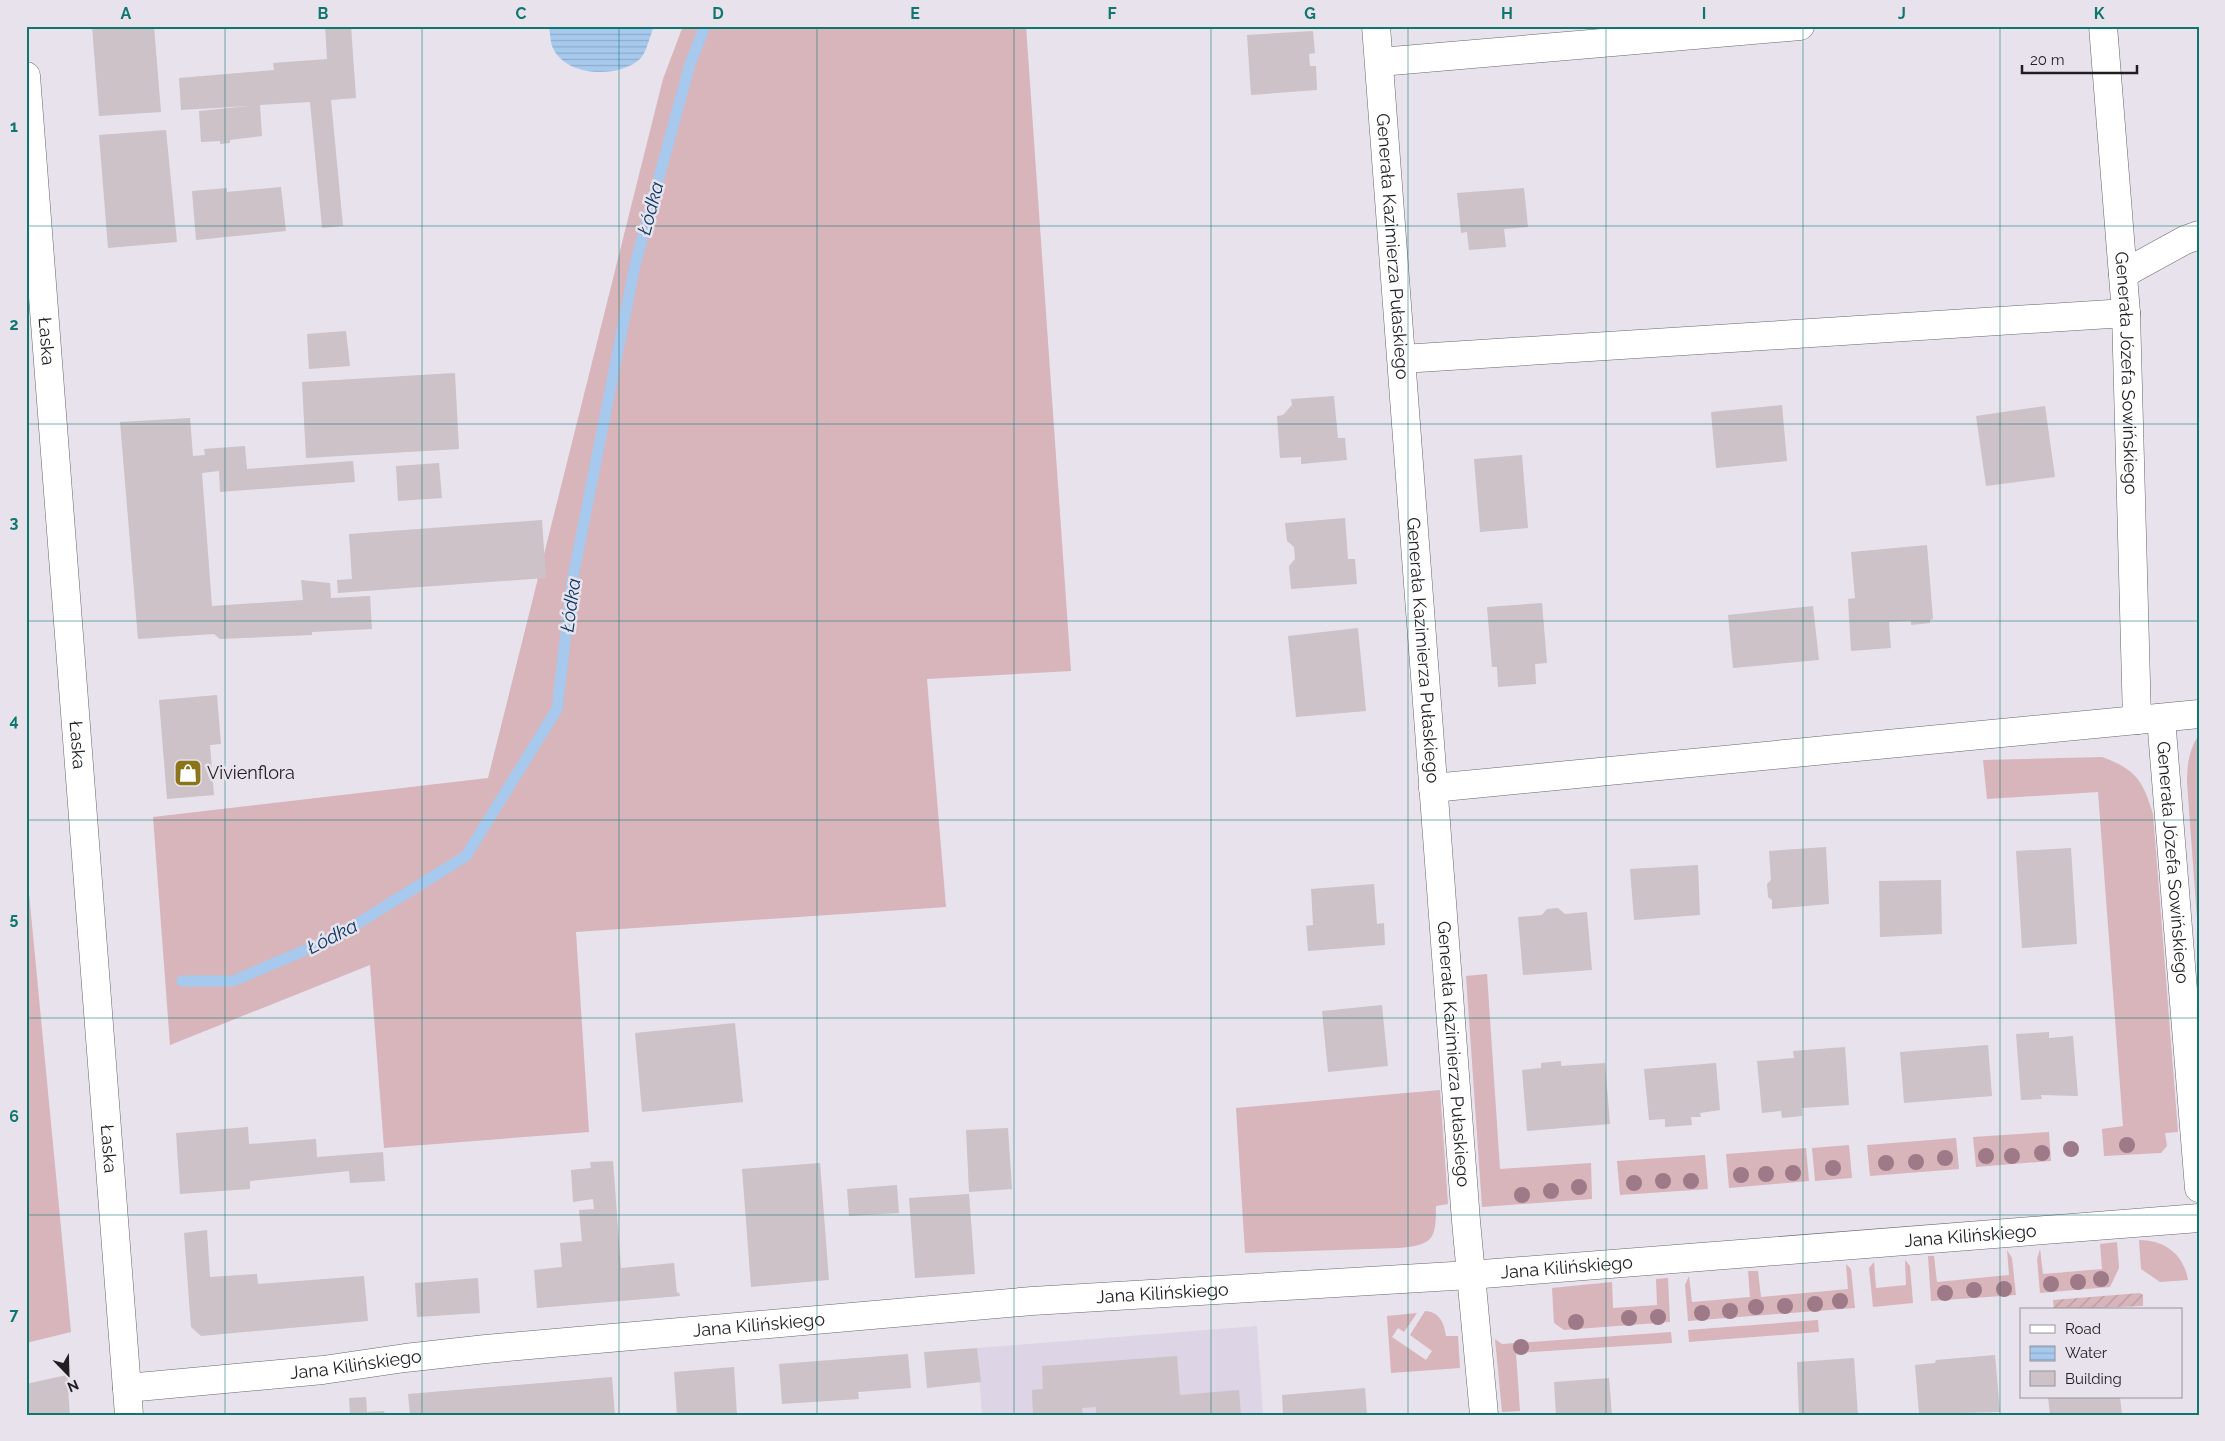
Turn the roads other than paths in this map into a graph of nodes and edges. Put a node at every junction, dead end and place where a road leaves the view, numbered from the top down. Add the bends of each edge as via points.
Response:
1 (1376, 26) edge
2 (1800, 26) edge
3 (2103, 26) edge
4 (1380, 62) junction
5 (26, 76) edge
6 (2199, 235) edge
7 (2123, 274) junction
8 (2126, 313) junction
9 (1402, 359) junction
10 (2199, 714) edge
11 (2148, 719) junction
12 (1433, 788) junction
13 (2199, 1188) edge
14 (2199, 1218) edge
15 (1470, 1275) junction
16 (127, 1388) junction
17 (129, 1415) edge
18 (1484, 1415) edge

1 - 4 street, Generała Kazimierza Pułaskiego
2 - 4 street
3 - 7 street, Generała Józefa Sowińskiego
4 - 9 street, Generała Kazimierza Pułaskiego
5 - 16 street, Łaska
6 - 7 street
7 - 8 street, Generała Józefa Sowińskiego
8 - 9 street
8 - 11 street, Generała Józefa Sowińskiego
9 - 12 street, Generała Kazimierza Pułaskiego
10 - 11 street
11 - 12 street
11 - 13 street, Generała Józefa Sowińskiego
12 - 15 street, Generała Kazimierza Pułaskiego
14 - 15 street, Jana Kilińskiego
15 - 16 street, Jana Kilińskiego via 1032,1301 486,1349 323,1370
15 - 18 street, Generała Kazimierza Pułaskiego
16 - 17 street, Łaska

